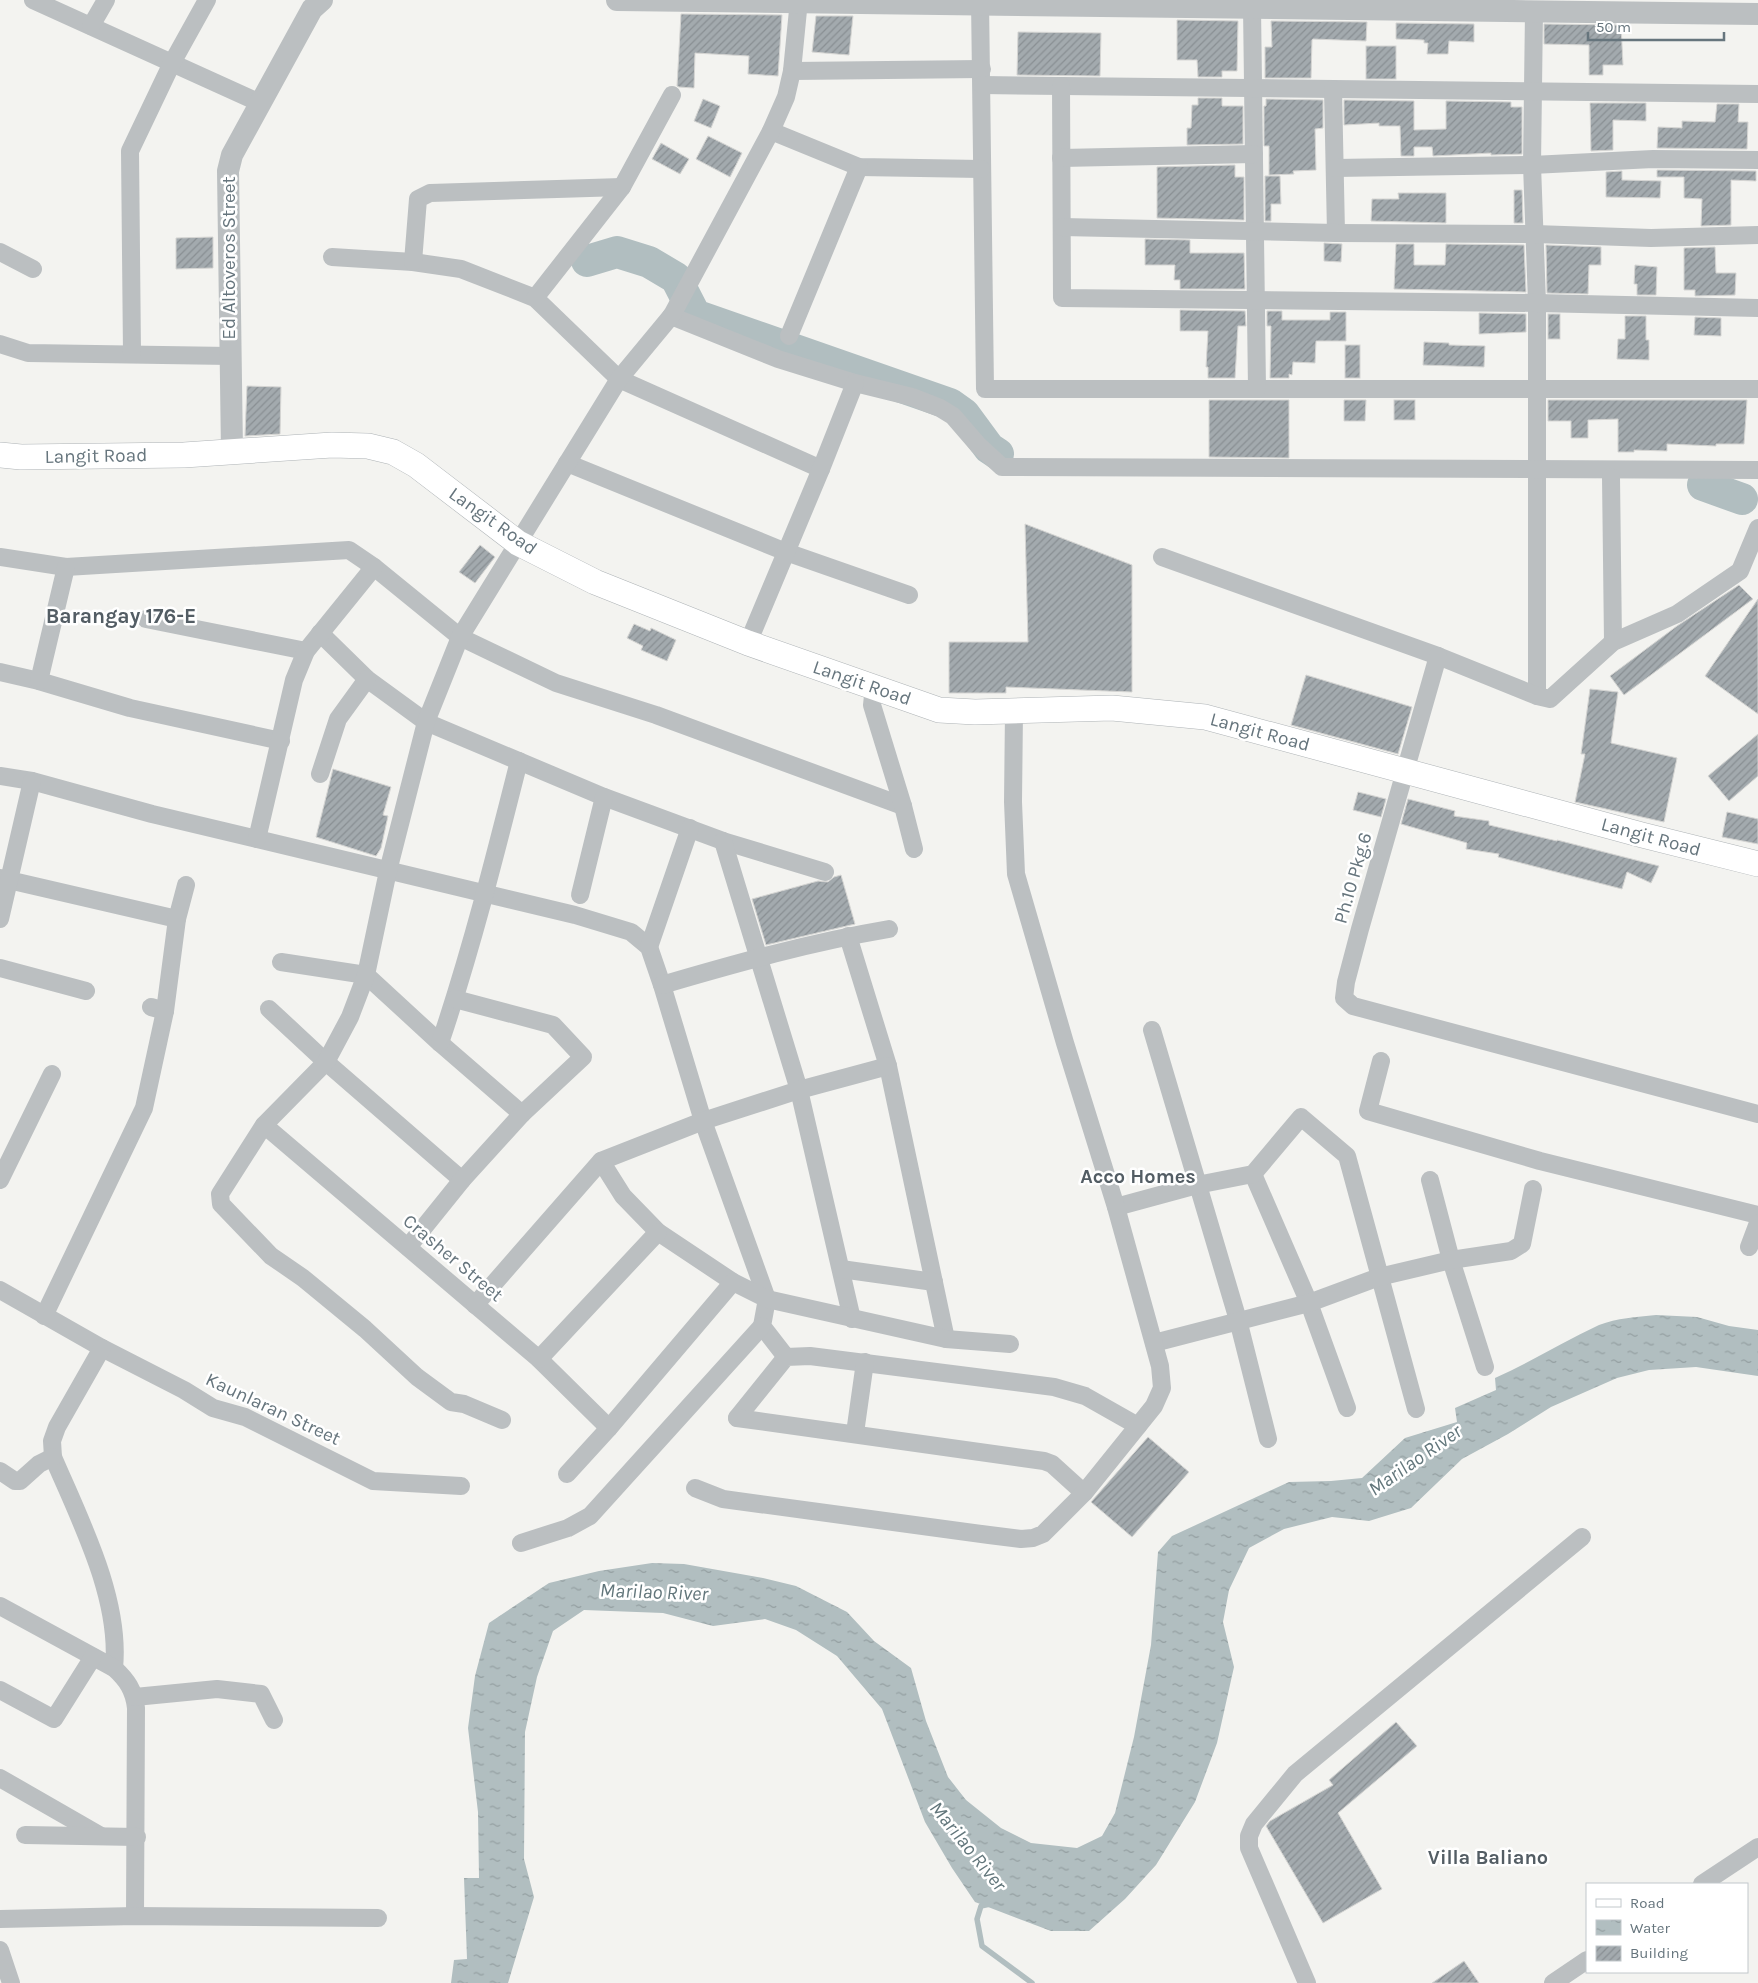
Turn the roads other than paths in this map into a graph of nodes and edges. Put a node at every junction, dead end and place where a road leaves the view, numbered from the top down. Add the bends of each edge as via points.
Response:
1 (33, 0) edge
2 (106, 0) edge
3 (207, 0) edge
4 (322, 0) edge
5 (617, 0) edge
6 (799, 1) edge
7 (980, 2) edge
8 (1382, 4) edge
9 (1617, 6) edge
10 (1252, 7) junction
11 (1534, 11) junction
12 (1758, 14) edge
13 (92, 26) junction
14 (172, 63) junction
15 (792, 70) junction
16 (982, 77) junction
17 (1061, 86) junction
18 (1254, 88) junction
19 (1333, 89) junction
20 (1534, 91) junction
21 (1758, 94) edge
22 (672, 95) dead end
23 (260, 103) junction
24 (771, 131) junction
25 (1254, 154) junction
26 (1061, 158) junction
27 (1758, 160) edge
28 (1532, 165) junction
29 (859, 167) junction
30 (1335, 168) junction
31 (981, 169) junction
32 (622, 187) junction
33 (1062, 227) junction
34 (1255, 230) junction
35 (1336, 233) junction
36 (1535, 234) junction
37 (1758, 235) edge
38 (0, 252) edge
39 (332, 257) dead end
40 (413, 262) junction
41 (32, 269) dead end
42 (535, 298) junction
43 (1256, 300) junction
44 (1537, 302) junction
45 (1758, 308) edge
46 (671, 316) junction
47 (789, 336) dead end
48 (0, 344) edge
49 (132, 354) junction
50 (230, 356) junction
51 (620, 379) junction
52 (855, 383) junction
53 (1256, 389) junction
54 (1537, 389) junction
55 (1758, 389) edge
56 (232, 451) junction
57 (0, 455) edge
58 (567, 463) junction
59 (1536, 468) junction
60 (822, 469) junction
61 (1758, 470) edge
62 (1611, 477) dead end
63 (1758, 528) edge
64 (518, 543) junction
65 (786, 552) junction
66 (0, 557) edge
67 (1162, 557) dead end
68 (66, 566) junction
69 (374, 566) junction
70 (908, 595) dead end
71 (146, 619) dead end
72 (320, 633) junction
73 (460, 637) junction
74 (1613, 642) junction
75 (748, 643) junction
76 (306, 651) junction
77 (1438, 656) junction
78 (0, 672) edge
79 (367, 679) junction
80 (39, 681) junction
81 (874, 687) junction
82 (1537, 696) junction
83 (1014, 711) junction
84 (426, 722) junction
85 (280, 741) junction
86 (520, 762) junction
87 (1405, 771) junction
88 (320, 774) dead end
89 (0, 776) edge
90 (32, 781) junction
91 (604, 797) junction
92 (903, 806) junction
93 (690, 828) junction
94 (257, 839) junction
95 (723, 841) junction
96 (914, 850) dead end
97 (1758, 864) edge
98 (388, 870) junction
99 (825, 872) dead end
100 (4, 879) edge
101 (186, 885) dead end
102 (485, 893) junction
103 (580, 895) dead end
104 (0, 919) edge
105 (177, 919) junction
106 (889, 929) dead end
107 (848, 936) junction
108 (649, 947) junction
109 (759, 957) junction
110 (281, 962) dead end
111 (0, 968) edge
112 (366, 975) junction
113 (662, 985) junction
114 (86, 991) dead end
115 (455, 999) junction
116 (269, 1010) dead end
117 (1152, 1030) dead end
118 (440, 1043) junction
119 (1381, 1061) dead end
120 (326, 1062) junction
121 (888, 1066) junction
122 (52, 1074) dead end
123 (800, 1090) junction
124 (522, 1114) junction
125 (1758, 1114) edge
126 (703, 1121) junction
127 (264, 1125) junction
128 (601, 1161) junction
129 (1253, 1174) junction
130 (0, 1180) edge
131 (462, 1180) junction
132 (1430, 1180) dead end
133 (1197, 1185) junction
134 (1533, 1189) dead end
135 (1116, 1206) junction
136 (1758, 1215) edge
137 (1758, 1223) edge
138 (658, 1232) junction
139 (1748, 1247) dead end
140 (408, 1248) junction
141 (1451, 1260) junction
142 (841, 1269) junction
143 (1379, 1277) junction
144 (733, 1282) junction
145 (934, 1282) junction
146 (0, 1290) edge
147 (767, 1299) junction
148 (1309, 1303) junction
149 (475, 1305) junction
150 (44, 1316) junction
151 (852, 1319) junction
152 (1238, 1320) junction
153 (762, 1326) junction
154 (946, 1339) junction
155 (1154, 1343) junction
156 (1010, 1344) dead end
157 (102, 1348) junction
158 (786, 1357) junction
159 (539, 1359) junction
160 (865, 1362) junction
161 (1485, 1367) dead end
162 (1347, 1408) dead end
163 (1416, 1409) dead end
164 (502, 1420) dead end
165 (1138, 1426) junction
166 (609, 1428) junction
167 (856, 1433) junction
168 (1268, 1438) dead end
169 (53, 1457) junction
170 (0, 1471) edge
171 (567, 1474) dead end
172 (461, 1486) dead end
173 (695, 1488) dead end
174 (1084, 1493) junction
175 (1582, 1537) dead end
176 (521, 1543) dead end
177 (0, 1606) edge
178 (93, 1657) junction
179 (114, 1668) junction
180 (0, 1690) edge
181 (135, 1697) junction
182 (274, 1720) dead end
183 (0, 1778) edge
184 (25, 1835) dead end
185 (100, 1836) junction
186 (137, 1838) junction
187 (1758, 1847) edge
188 (1704, 1883) edge
189 (135, 1916) junction
190 (378, 1918) dead end
191 (0, 1919) edge
192 (0, 1950) edge
193 (1586, 1961) edge
194 (11, 1983) edge
195 (1308, 1983) edge
196 (1553, 1983) edge

1 - 13 street
2 - 13 street
3 - 14 street
4 - 23 street, Ed Altoveros Street via 312,9
5 - 6 street
6 - 7 street
6 - 15 street
7 - 10 street
7 - 16 street
8 - 10 street
8 - 11 street
9 - 11 street
9 - 12 street
10 - 18 street
11 - 20 street
13 - 14 street
14 - 23 street
14 - 49 street via 130,151
15 - 16 street
15 - 24 street via 786,97
16 - 17 street
16 - 31 street
17 - 18 street
17 - 26 street
18 - 19 street
18 - 25 street
19 - 20 street
19 - 30 street
20 - 21 street
20 - 28 street
22 - 32 street
23 - 50 street, Ed Altoveros Street via 232,155 228,171
24 - 29 street
24 - 46 street
25 - 26 street
25 - 34 street
26 - 33 street
27 - 28 street via 1653,159
28 - 30 street
28 - 36 street
29 - 31 street
29 - 47 street
30 - 35 street
31 - 53 street via 985,389
32 - 40 street via 430,193 418,200
32 - 42 street
33 - 34 street
33 - 43 street via 1062,298
34 - 35 street
34 - 43 street
35 - 36 street
36 - 37 street via 1652,238
36 - 44 street
38 - 41 street
39 - 40 street
40 - 42 street via 461,269
42 - 51 street
43 - 44 street
43 - 53 street
44 - 45 street
44 - 54 street
46 - 51 street
46 - 52 street via 778,359
48 - 49 street via 28,353
49 - 50 street
50 - 56 street, Ed Altoveros Street
51 - 58 street
51 - 60 street
52 - 59 street via 912,397 940,408 1002,467
52 - 60 street
53 - 54 street
54 - 55 street
54 - 59 street
56 - 57 main road, Langit Road via 184,455
56 - 64 main road, Langit Road via 332,445 368,446 392,452 416,465
58 - 64 street
58 - 65 street
59 - 61 street
59 - 82 street
60 - 65 street
62 - 74 street
63 - 74 street via 1740,571 1677,614
64 - 73 street
64 - 75 main road, Langit Road via 595,582
65 - 70 street
65 - 75 street
66 - 68 street
67 - 77 street
68 - 69 street via 349,550
68 - 80 street
69 - 72 street
69 - 73 street
71 - 76 street
72 - 76 street
72 - 79 street
73 - 84 street
73 - 92 street via 556,683 656,715
74 - 82 street via 1550,699
75 - 81 main road, Langit Road
76 - 85 street via 294,680
77 - 82 street
77 - 87 street, Ph.10 Pkg.6
78 - 80 street
79 - 84 street
79 - 88 street via 338,719
80 - 85 street via 130,708
81 - 83 main road, Langit Road via 939,710
81 - 92 street via 872,705
83 - 87 main road, Langit Road via 1112,708 1205,718
83 - 135 street via 1016,874
84 - 86 street
84 - 98 street
85 - 94 street
86 - 91 street
86 - 102 street
87 - 97 main road, Langit Road
87 - 125 street, Ph.10 Pkg.6 via 1344,998 1353,1006
89 - 90 street
90 - 94 street
90 - 100 street
91 - 93 street
91 - 103 street
92 - 96 street
93 - 95 street
93 - 108 street
94 - 98 street
95 - 99 street
95 - 109 street
98 - 102 street
98 - 112 street
100 - 104 street
100 - 105 street
101 - 105 street
102 - 108 street via 631,932
102 - 115 street
105 - 150 street via 158,1009 144,1108
106 - 107 street
107 - 109 street
107 - 121 street
108 - 113 street
109 - 113 street
109 - 123 street
110 - 112 street
111 - 114 street
112 - 118 street
112 - 120 street via 350,1017
113 - 126 street
115 - 118 street
115 - 124 street via 553,1025 583,1057
116 - 120 street
117 - 133 street
118 - 124 street
119 - 136 street via 1368,1111 1540,1161
120 - 127 street
120 - 131 street
121 - 123 street
121 - 145 street
122 - 130 street
123 - 126 street
123 - 142 street
124 - 131 street
126 - 128 street
126 - 147 street
127 - 140 street, Crasher Street
127 - 164 street via 225,1184 220,1194 221,1204 272,1256 303,1278 417,1377 451,1402
128 - 138 street via 623,1196
128 - 149 street
129 - 133 street
129 - 143 street via 1301,1117 1346,1156
129 - 148 street
131 - 140 street
132 - 141 street
133 - 135 street
133 - 152 street
134 - 141 street via 1522,1244 1511,1251
135 - 155 street
137 - 139 street
138 - 144 street
138 - 159 street
140 - 149 street, Crasher Street
141 - 143 street
141 - 161 street
142 - 145 street
142 - 151 street
143 - 148 street
143 - 163 street
144 - 147 street
144 - 166 street
145 - 154 street
146 - 150 street, Kaunlaran Street
147 - 151 street
147 - 153 street
148 - 152 street
148 - 162 street
149 - 159 street, Crasher Street
150 - 157 street, Kaunlaran Street
151 - 154 street
152 - 155 street
152 - 168 street
153 - 158 street
153 - 176 street via 590,1516 568,1528
154 - 156 street
155 - 165 street via 1162,1388 1154,1406
157 - 169 street via 58,1427 52,1441
157 - 172 street, Kaunlaran Street via 212,1408 245,1417 374,1481
158 - 160 street via 810,1356
158 - 167 street via 737,1418
159 - 166 street, Crasher Street
160 - 165 street via 1054,1387 1085,1396
160 - 167 street
165 - 174 street
166 - 171 street
167 - 174 street via 1044,1461 1052,1464
169 - 170 street via 39,1464 20,1481
169 - 179 street via 88,1539 111,1610 116,1644
173 - 174 street via 723,1499 1020,1539 1042,1534
175 - 195 street via 1295,1774 1254,1824 1249,1848
177 - 178 street
178 - 179 street
178 - 180 street via 54,1719
179 - 181 street via 125,1678
181 - 182 street via 217,1689 262,1694
181 - 186 street
183 - 185 street
184 - 185 street
185 - 186 street
186 - 189 street
187 - 188 street
189 - 190 street
189 - 191 street
192 - 194 street
193 - 196 street

